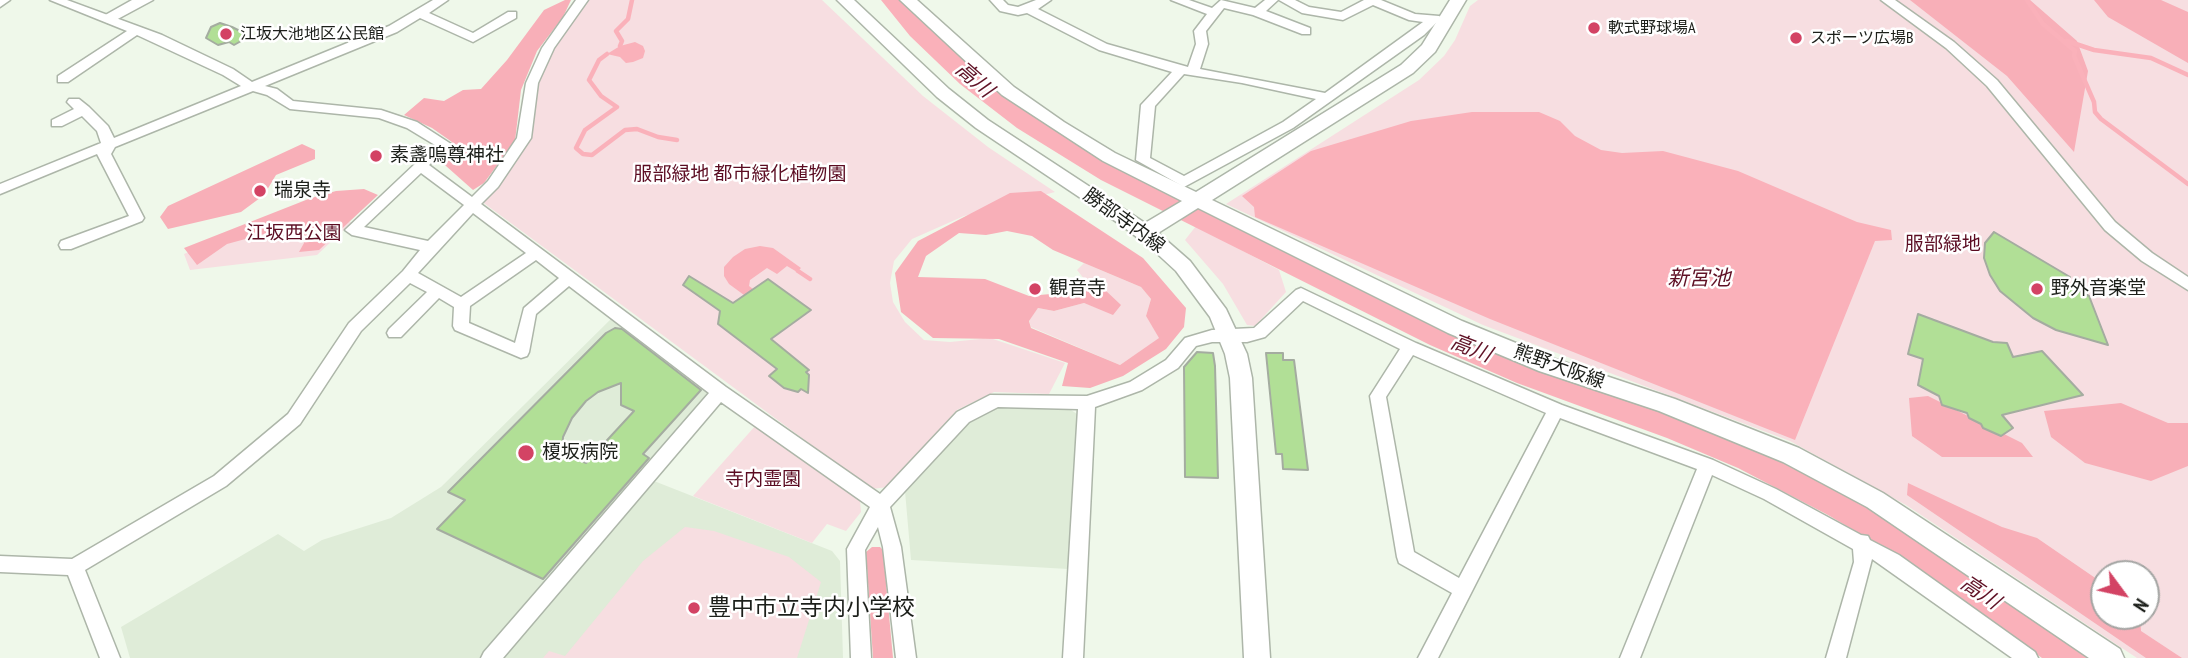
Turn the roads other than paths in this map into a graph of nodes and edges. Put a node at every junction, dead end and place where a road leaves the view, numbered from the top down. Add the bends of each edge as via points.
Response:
1 (5, 0) edge
2 (145, 0) edge
3 (442, 0) edge
4 (582, 0) edge
5 (845, 0) edge
6 (908, 0) edge
7 (996, 0) edge
8 (1045, 0) edge
9 (1177, 0) edge
10 (1272, 0) edge
11 (1285, 0) edge
12 (1371, 0) edge
13 (1458, 0) edge
14 (1887, 0) edge
15 (1893, 0) edge
16 (61, 1) edge
17 (0, 3) edge
18 (1029, 9) junction
19 (1212, 12) junction
20 (1257, 12) junction
21 (422, 14) junction
22 (512, 15) dead end
23 (108, 18) junction
24 (1438, 20) junction
25 (136, 30) junction
26 (1306, 31) dead end
27 (1187, 71) junction
28 (63, 79) dead end
29 (256, 86) junction
30 (1329, 98) junction
31 (57, 123) dead end
32 (1265, 138) junction
33 (108, 147) junction
34 (1280, 151) junction
35 (421, 166) junction
36 (0, 189) edge
37 (1196, 200) junction
38 (472, 203) junction
39 (1154, 227) junction
40 (66, 245) dead end
41 (431, 247) junction
42 (536, 253) junction
43 (408, 275) junction
44 (569, 278) junction
45 (2188, 282) edge
46 (437, 291) junction
47 (462, 304) junction
48 (395, 333) dead end
49 (1229, 336) junction
50 (1410, 347) junction
51 (720, 392) junction
52 (1087, 403) junction
53 (1556, 410) junction
54 (1707, 465) junction
55 (881, 505) junction
56 (1862, 542) junction
57 (0, 564) edge
58 (74, 567) junction
59 (1463, 590) junction
60 (110, 658) edge
61 (491, 658) edge
62 (861, 658) edge
63 (906, 658) edge
64 (1073, 658) edge
65 (1257, 658) edge
66 (1428, 658) edge
67 (1630, 658) edge
68 (1836, 658) edge
69 (2028, 658) edge
70 (2111, 658) edge

1 - 17 street
2 - 23 street
3 - 21 street
4 - 38 street via 548,48 532,83 524,138 493,184
5 - 39 street, 勝部寺内線 via 982,124
6 - 37 street, 熊野大阪線 via 978,66 1058,126
7 - 18 street via 1004,8
8 - 18 street
9 - 19 street
10 - 20 street
11 - 12 street via 1306,10 1343,16
12 - 24 street via 1413,17
13 - 24 street
14 - 45 street via 1950,45 1992,83 2110,226 2147,257
15 - 45 street via 1956,45 1997,84 2115,225
16 - 23 street
18 - 27 street via 1103,47
19 - 20 street via 1224,3
19 - 27 street via 1200,31 1202,44
20 - 26 street
21 - 22 street via 473,38
21 - 29 street
23 - 25 street
24 - 30 street
24 - 34 street via 1429,48 1408,69
25 - 28 street
25 - 29 street
27 - 30 street
27 - 32 street via 1148,105 1143,160 1184,182
29 - 33 street
29 - 35 street via 290,105 381,114 412,125 444,144
30 - 32 street
31 - 33 street via 79,106 103,129
32 - 34 street
33 - 36 street
33 - 40 street via 104,154 137,218
34 - 37 street
35 - 38 street
35 - 41 street via 352,230
37 - 39 street
37 - 70 street, 熊野大阪線 via 1455,327 1791,455 1875,500
38 - 41 street
38 - 42 street
39 - 49 street, 勝部寺内線 via 1203,290
41 - 43 street
42 - 44 street
42 - 47 street
43 - 46 street
43 - 58 street via 355,327 294,419 220,481
44 - 47 street via 530,312 521,352 461,326
44 - 51 street
46 - 47 street
46 - 48 street
49 - 50 street via 1259,333 1301,294
49 - 52 street via 1191,342 1172,364 1136,386
49 - 65 street, 勝部寺内線 via 1241,378
50 - 53 street
50 - 59 street via 1378,396 1406,557
51 - 55 street
51 - 61 street
52 - 55 street via 996,400 963,417
52 - 64 street
53 - 54 street
53 - 59 street
54 - 56 street
54 - 67 street
55 - 62 street via 856,549
55 - 63 street via 892,547
56 - 68 street via 1863,562
56 - 69 street
57 - 58 street
58 - 60 street
59 - 66 street

